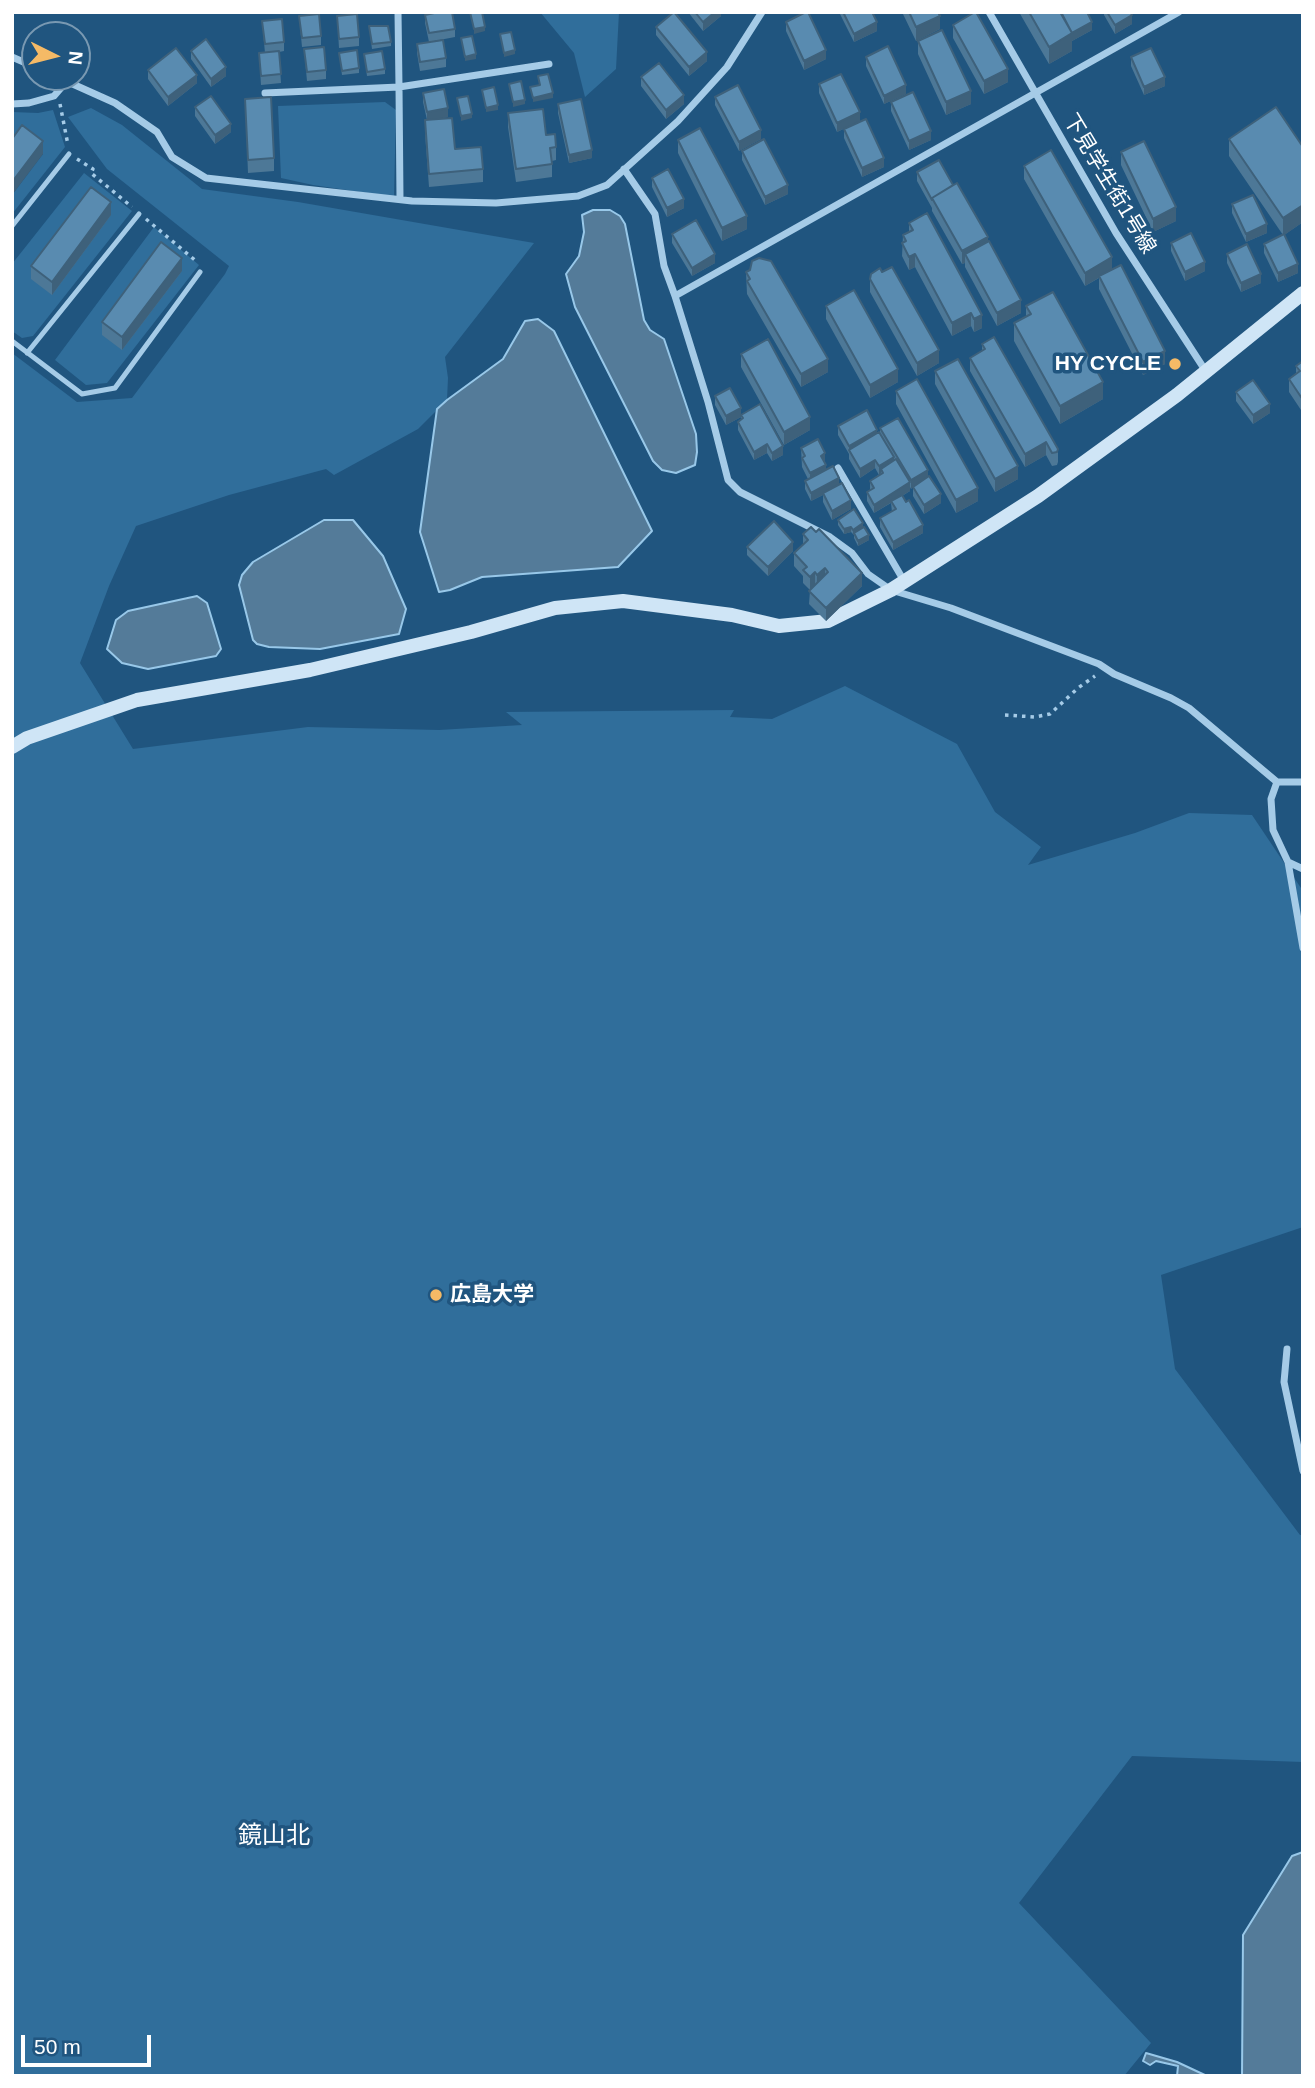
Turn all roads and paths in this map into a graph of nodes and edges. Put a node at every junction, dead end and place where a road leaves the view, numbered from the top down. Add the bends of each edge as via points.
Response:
1 (398, 12) edge
2 (762, 12) edge
3 (989, 12) edge
4 (1179, 12) edge
5 (549, 64) dead end
6 (399, 87) junction
7 (89, 91) edge
8 (58, 92) joint
9 (1034, 92) junction
10 (265, 93) dead end
11 (12, 104) edge
12 (69, 154) joint
13 (624, 169) junction
14 (400, 200) junction
15 (139, 214) dead end
16 (12, 226) edge
17 (200, 272) dead end
18 (1303, 293) edge
19 (675, 296) junction
20 (12, 341) edge
21 (27, 353) junction
22 (1205, 370) junction
23 (838, 468) dead end
24 (904, 581) junction
25 (891, 590) junction
26 (1105, 668) junction
27 (1005, 715) dead end
28 (12, 747) edge
29 (1277, 782) junction
30 (1303, 782) edge
31 (1288, 862) junction
32 (1303, 869) edge
33 (1303, 948) edge
34 (1287, 1349) dead end
35 (1303, 1471) edge

1 - 6 street
2 - 13 street via 727,67 678,121
3 - 9 street, 下見学生街1号線
4 - 9 street
5 - 6 street
6 - 10 street
6 - 14 street
7 - 14 street via 157,132 172,157 206,178
8 - 11 street
8 - 12 path
9 - 19 street
9 - 22 street, 下見学生街1号線 via 1116,233
12 - 16 lane
13 - 14 street via 607,185 578,196 496,203
13 - 19 street via 655,214 664,266
15 - 21 lane
17 - 21 lane via 115,388 82,394
18 - 22 street
19 - 25 street via 728,480 740,492 830,537
20 - 21 lane
22 - 24 street via 1038,496
23 - 24 street
24 - 25 street
25 - 26 street via 951,608
25 - 28 street via 828,621 779,626 623,601 555,608 310,670 137,700
26 - 27 path via 1050,714
26 - 29 street via 1189,708
29 - 30 street
29 - 31 street via 1271,799 1272,830
31 - 32 street
31 - 33 street
34 - 35 street via 1284,1382

